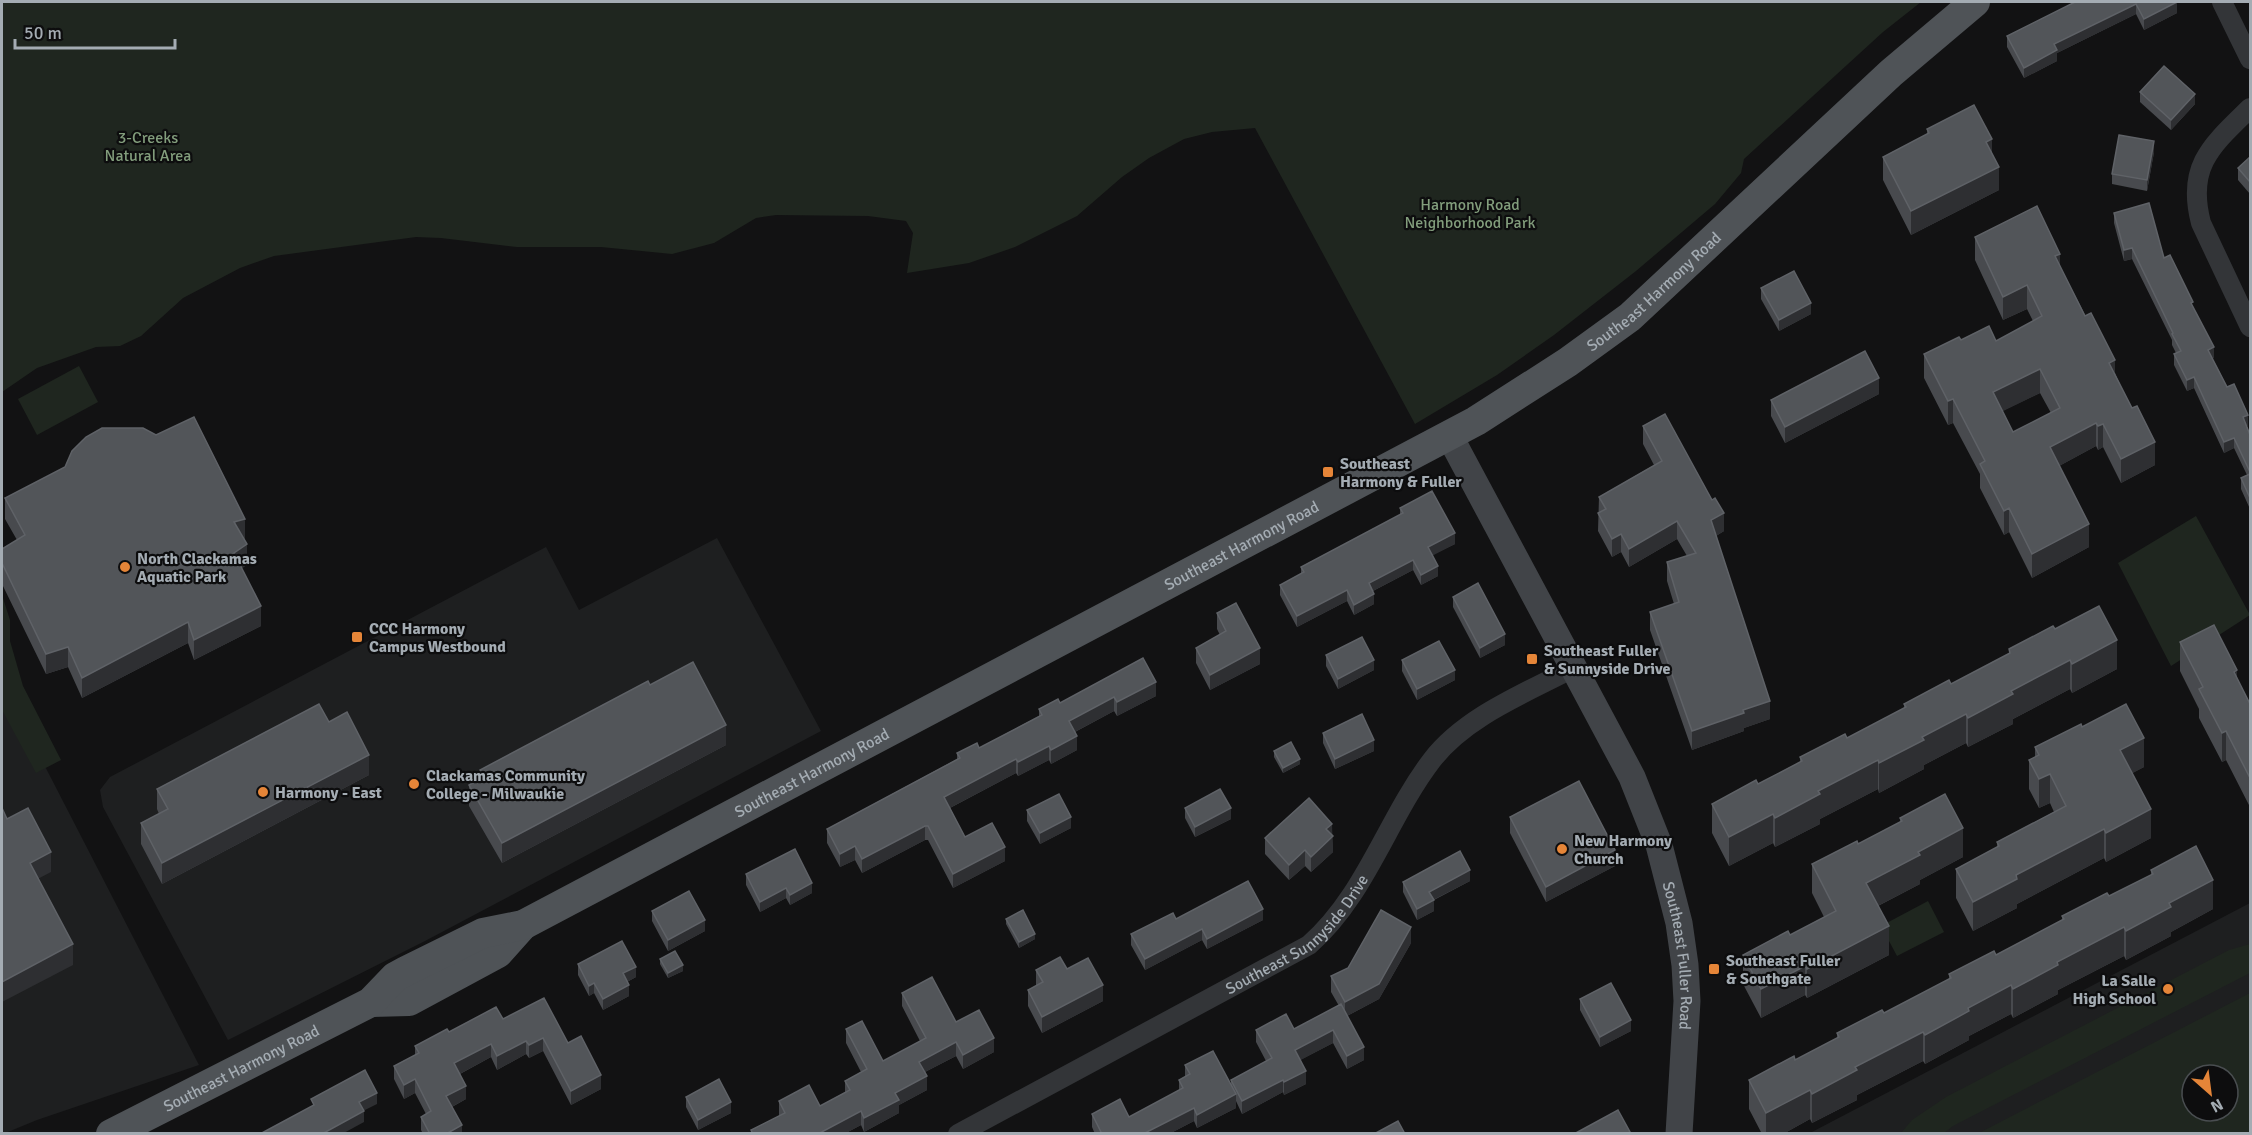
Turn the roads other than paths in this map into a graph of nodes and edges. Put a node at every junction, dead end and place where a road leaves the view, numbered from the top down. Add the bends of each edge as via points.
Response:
1 (1976, 2) edge
2 (2222, 2) edge
3 (2250, 59) edge
4 (2250, 108) edge
5 (2250, 327) edge
6 (1449, 435) junction
7 (1573, 668) junction
8 (111, 1134) edge
9 (958, 1134) edge
10 (1679, 1134) edge

1 - 6 main road, Southeast Harmony Road via 1883,80 1630,317 1524,391
2 - 3 street
4 - 5 street via 2208,153 2196,188 2201,223
6 - 7 street, Southeast Fuller Road
6 - 8 main road, Southeast Harmony Road via 523,925 498,953 409,1001 371,1002
7 - 9 street, Southeast Sunnyside Drive via 1488,713 1433,758 1354,892 1330,925 1309,945
7 - 10 street, Southeast Fuller Road via 1646,808 1678,923 1687,1001

